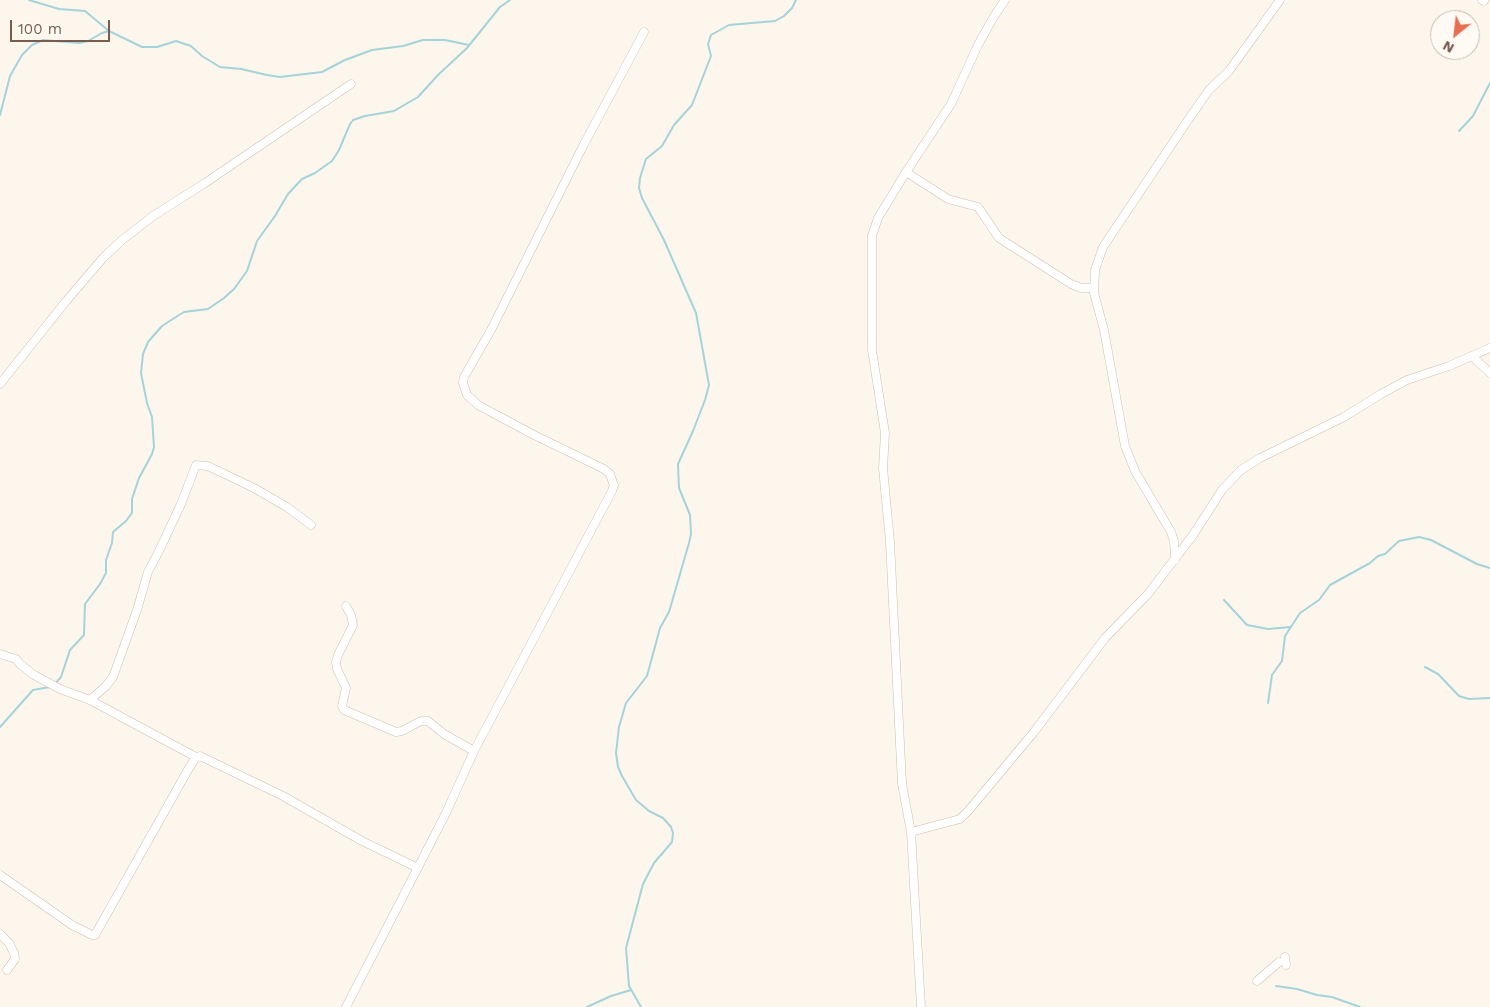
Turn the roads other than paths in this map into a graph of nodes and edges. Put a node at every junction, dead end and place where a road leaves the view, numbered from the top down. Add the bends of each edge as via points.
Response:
1 (1005, 0) edge
2 (1280, 0) edge
3 (644, 32) dead end
4 (351, 84) dead end
5 (906, 172) junction
6 (1094, 288) junction
7 (1490, 348) edge
8 (1472, 356) junction
9 (1490, 373) edge
10 (0, 384) edge
11 (311, 525) dead end
12 (1176, 560) junction
13 (346, 606) dead end
14 (0, 654) edge
15 (90, 700) junction
16 (474, 751) junction
17 (195, 759) junction
18 (911, 832) junction
19 (418, 868) junction
20 (0, 876) edge
21 (0, 934) edge
22 (1283, 961) dead end
23 (7, 970) dead end
24 (1257, 981) dead end
25 (346, 1007) edge
26 (920, 1007) edge

1 - 5 street via 978,45 951,104
2 - 6 street via 1229,71 1209,90 1103,247 1095,270
3 - 16 street via 464,377 464,390 471,400 604,469 614,485
4 - 10 street via 152,216 122,240 67,300
5 - 6 street via 948,199 978,207 999,238 1071,284
5 - 18 street via 873,230 872,326 885,433 883,468 890,542 902,784
6 - 12 street via 1130,461 1171,532
7 - 8 street
8 - 9 street
8 - 12 street via 1407,380 1241,470 1222,490
11 - 15 street via 254,488 208,466 196,465 148,572 117,668 106,686
12 - 18 street via 1105,638 1034,732 969,810 960,818
13 - 16 street via 353,626 336,662 346,688 344,710 396,732 428,721
14 - 15 street via 16,658 34,675 60,689
15 - 17 street
16 - 19 street
17 - 19 street via 200,756 215,762
17 - 20 street via 95,935 72,925
18 - 26 street
19 - 25 street
21 - 23 street via 14,953 15,959
22 - 24 street

